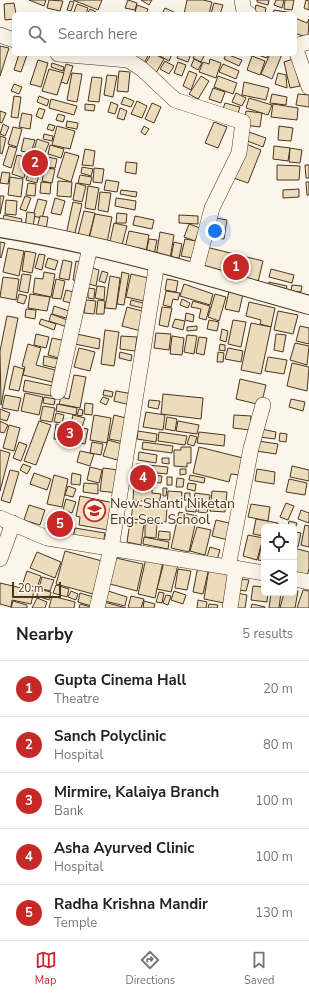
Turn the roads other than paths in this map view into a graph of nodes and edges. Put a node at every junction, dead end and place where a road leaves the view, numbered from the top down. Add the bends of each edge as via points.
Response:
1 (242, 0) edge
2 (246, 12) edge
3 (0, 35) edge
4 (12, 39) edge
5 (309, 42) edge
6 (297, 46) edge
7 (297, 53) edge
8 (81, 56) edge
9 (309, 87) edge
10 (0, 228) edge
11 (90, 247) junction
12 (157, 263) junction
13 (195, 273) junction
14 (309, 304) edge
15 (58, 392) dead end
16 (263, 405) dead end
17 (6, 520) edge
18 (111, 549) junction
19 (0, 559) edge
20 (232, 568) junction
21 (261, 573) edge
22 (297, 580) edge
23 (309, 582) edge
24 (97, 608) edge
25 (230, 608) edge

1 - 2 street
3 - 4 street
5 - 6 street
7 - 9 street
8 - 13 street via 128,60 142,69 175,100 243,122 239,153 212,208
10 - 11 street
11 - 12 street
11 - 15 street
12 - 13 street
12 - 18 street
13 - 14 street
16 - 20 street via 251,448
17 - 18 street via 47,538
17 - 19 street
18 - 20 street
18 - 24 street
20 - 21 street
20 - 25 street
22 - 23 street

